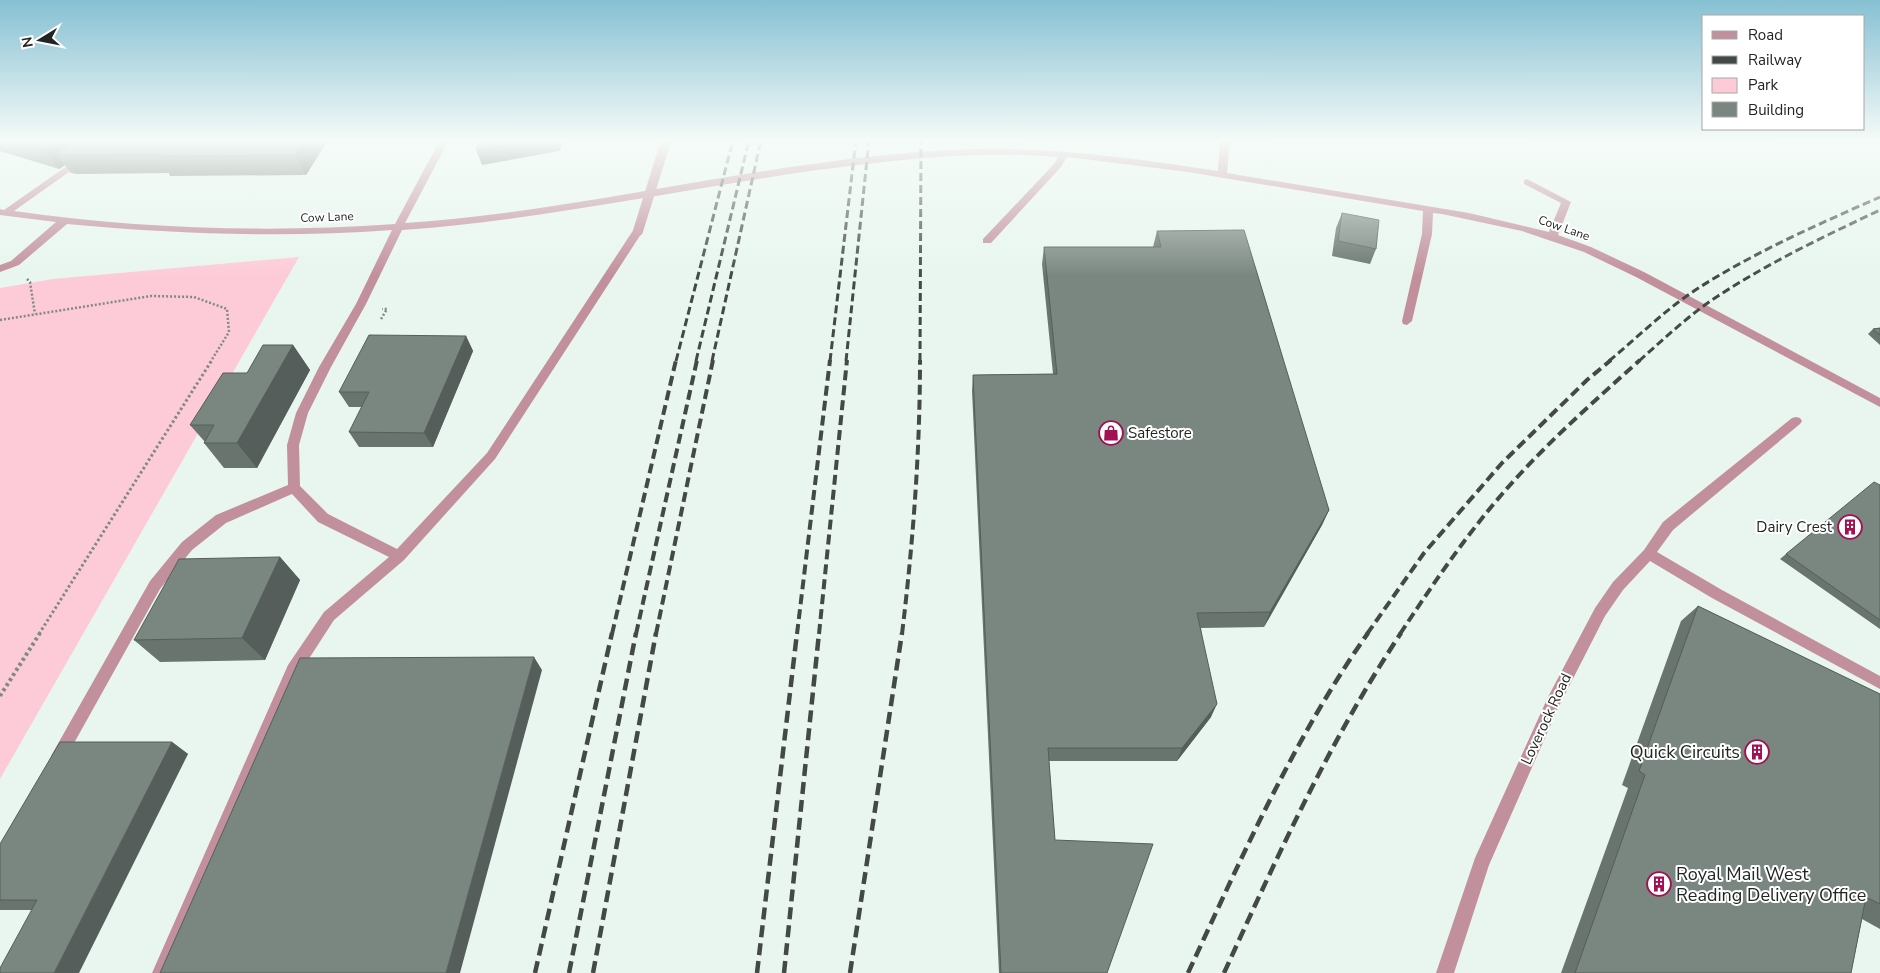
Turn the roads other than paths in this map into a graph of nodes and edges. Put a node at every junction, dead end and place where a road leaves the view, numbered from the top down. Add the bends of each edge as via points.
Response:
1 (43, 185) edge
2 (421, 185) edge
3 (652, 185) edge
4 (707, 185) edge
5 (1039, 185) edge
6 (1279, 185) edge
7 (1534, 185) edge
8 (1428, 210) junction
9 (3, 213) edge
10 (64, 221) junction
11 (398, 228) junction
12 (1552, 237) junction
13 (987, 241) dead end
14 (0, 269) edge
15 (1407, 321) dead end
16 (1880, 403) edge
17 (1796, 421) dead end
18 (294, 488) junction
19 (1649, 554) junction
20 (399, 556) junction
21 (1880, 682) edge
22 (50, 772) edge
23 (160, 973) edge
24 (1445, 973) edge

1 - 9 street
2 - 11 street
3 - 20 street, bridge via 638,230 491,456
4 - 11 street, Cow Lane
5 - 13 street
6 - 8 street, Cow Lane
7 - 12 street via 1566,202
8 - 12 street, Cow Lane
8 - 15 street via 1427,234
9 - 10 street, Cow Lane
10 - 11 street, Cow Lane via 238,232
10 - 14 street via 15,263
11 - 18 street via 302,413 292,445
12 - 16 street, Cow Lane via 1597,254 1649,280
17 - 19 street, Loverock Road via 1668,526
18 - 20 street via 323,518
18 - 22 street via 221,519 187,546 155,585
19 - 21 street
19 - 24 street, Loverock Road via 1618,586 1600,612 1553,702 1481,864
20 - 23 street via 330,616 293,670

